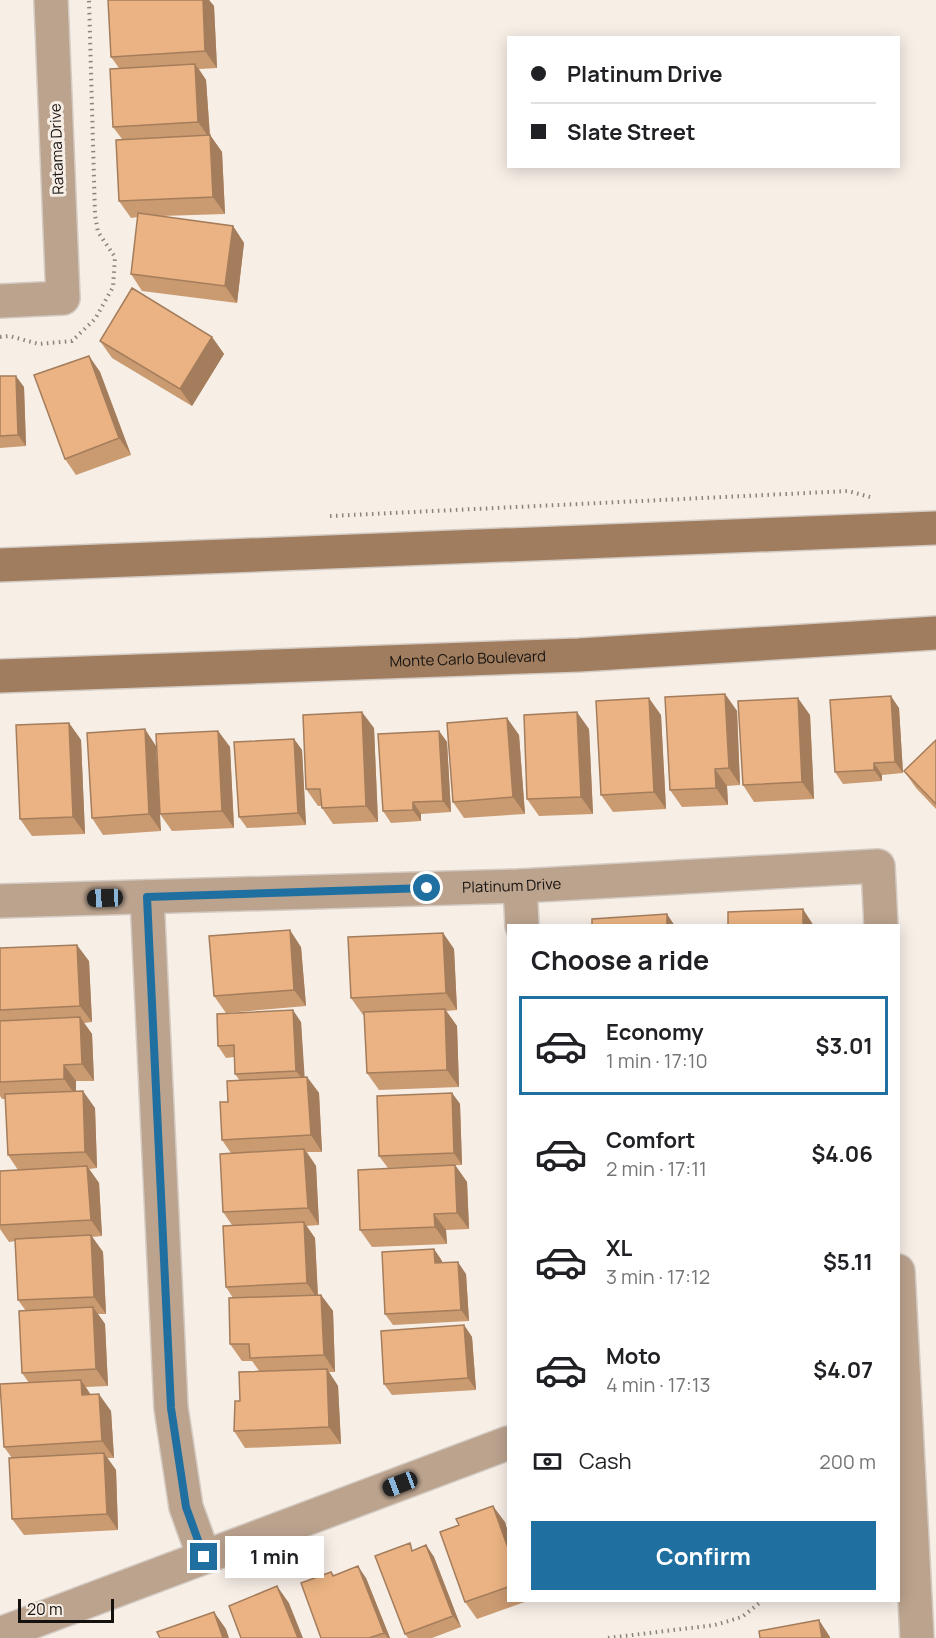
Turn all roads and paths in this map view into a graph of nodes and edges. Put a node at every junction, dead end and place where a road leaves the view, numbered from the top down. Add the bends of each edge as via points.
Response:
1 (51, 0) edge
2 (0, 301) edge
3 (936, 528) edge
4 (0, 565) edge
5 (936, 633) edge
6 (0, 676) edge
7 (520, 885) junction
8 (147, 897) junction
9 (0, 901) edge
10 (522, 924) edge
11 (881, 924) edge
12 (900, 1310) edge
13 (507, 1443) edge
14 (204, 1557) junction
15 (761, 1602) edge
16 (0, 1634) edge
17 (608, 1638) edge
18 (917, 1638) edge

1 - 2 street, Ratama Drive via 63,298
3 - 4 main road
5 - 6 main road, Monte Carlo Boulevard via 579,655
7 - 8 street, Platinum Drive
7 - 10 street
7 - 11 street, Platinum Drive via 878,866
8 - 9 street, Platinum Drive
8 - 14 street via 171,1408 186,1507
12 - 18 street
13 - 14 street
14 - 16 street
15 - 17 path via 742,1617 715,1625

